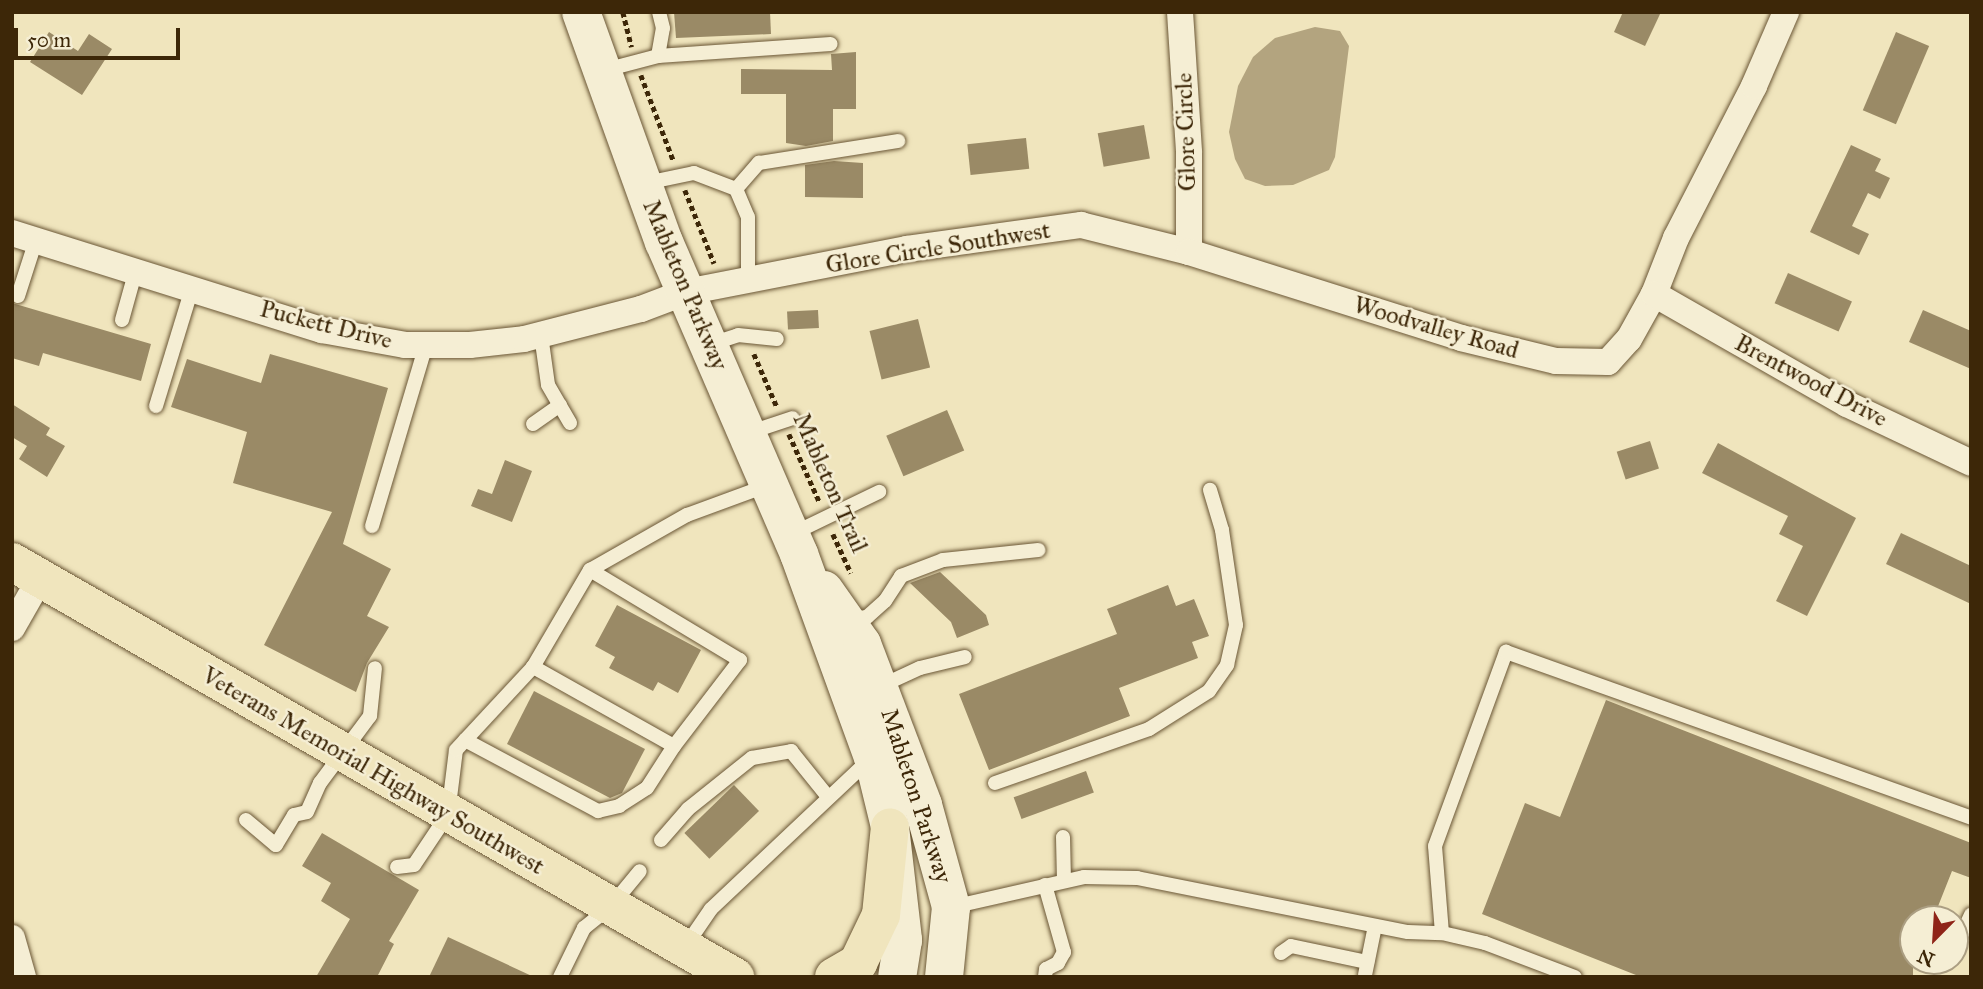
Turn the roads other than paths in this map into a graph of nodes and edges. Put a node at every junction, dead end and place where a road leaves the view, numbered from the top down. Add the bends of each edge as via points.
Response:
1 (581, 12) edge
2 (659, 12) edge
3 (1180, 12) edge
4 (1786, 12) edge
5 (831, 44) dead end
6 (658, 56) junction
7 (600, 72) junction
8 (898, 141) dead end
9 (641, 184) junction
10 (736, 189) junction
11 (24, 237) edge
12 (1189, 252) junction
13 (136, 270) junction
14 (735, 282) junction
15 (192, 288) junction
16 (686, 292) junction
17 (1654, 294) junction
18 (18, 296) dead end
19 (122, 320) dead end
20 (541, 335) junction
21 (728, 339) junction
22 (777, 339) dead end
23 (426, 345) junction
24 (560, 405) junction
25 (156, 406) dead end
26 (789, 420) road end
27 (570, 423) dead end
28 (533, 424) dead end
29 (747, 434) junction
30 (1971, 463) edge
31 (766, 486) junction
32 (1210, 490) dead end
33 (879, 492) dead end
34 (372, 527) dead end
35 (794, 544) junction
36 (1038, 550) dead end
37 (26, 570) edge
38 (590, 570) junction
39 (857, 617) junction
40 (12, 628) edge
41 (965, 657) dead end
42 (533, 667) junction
43 (375, 668) dead end
44 (879, 687) junction
45 (465, 740) junction
46 (674, 746) junction
47 (341, 753) junction
48 (873, 757) junction
49 (995, 783) dead end
50 (828, 797) junction
51 (448, 814) junction
52 (1971, 818) edge
53 (246, 820) dead end
54 (890, 827) junction
55 (1063, 837) dead end
56 (661, 839) dead end
57 (397, 867) dead end
58 (640, 871) dead end
59 (1064, 881) junction
60 (1045, 885) junction
61 (611, 906) junction
62 (951, 907) junction
63 (1375, 926) junction
64 (1442, 933) junction
65 (12, 937) edge
66 (684, 948) junction
67 (1280, 953) dead end
68 (1366, 969) edge
69 (722, 974) edge
70 (23, 977) edge
71 (559, 977) edge
72 (834, 977) edge
73 (897, 977) edge
74 (944, 977) edge
75 (1045, 977) edge
76 (1575, 977) edge

1 - 7 main road, Mableton Parkway
2 - 6 lane via 663,28
3 - 12 street, Glore Circle via 1189,153
4 - 17 street via 1754,86 1676,238
5 - 6 lane
6 - 7 lane
7 - 9 main road, Mableton Parkway
8 - 10 lane via 759,163
9 - 10 lane via 694,173
9 - 16 main road, Mableton Parkway
10 - 14 lane via 748,217
11 - 13 street, Puckett Drive
11 - 18 lane
12 - 14 street, Glore Circle Southwest via 1081,225 907,249
12 - 17 street, Woodvalley Road via 1461,338 1556,361 1608,362 1629,339
13 - 15 street, Puckett Drive
13 - 19 lane
14 - 16 street, Glore Circle Southwest
15 - 23 street, Puckett Drive via 322,330
15 - 25 lane
16 - 20 street, Puckett Drive via 641,309
16 - 21 main road, Mableton Parkway
17 - 30 street, Brentwood Drive via 1847,404
20 - 23 street, Puckett Drive via 470,345
20 - 24 lane via 548,385
21 - 22 lane
21 - 29 main road, Mableton Parkway
23 - 34 lane
24 - 27 lane
24 - 28 lane
26 - 29 lane
29 - 31 main road, Mableton Parkway
31 - 35 main road, Mableton Parkway
31 - 38 lane via 687,515
32 - 49 lane via 1222,530 1236,625 1227,665 1209,691 1149,729
33 - 35 lane via 826,517
35 - 39 main road, Mableton Parkway
35 - 48 main road, Mableton Parkway
36 - 39 lane via 943,560 901,576 885,601
37 - 40 street
37 - 47 main road, Veterans Memorial Highway Southwest
38 - 42 lane
38 - 46 lane via 740,660
39 - 44 main road, Mableton Parkway
41 - 44 lane via 920,668
42 - 45 lane
42 - 46 lane
43 - 47 lane via 370,716
44 - 62 main road, Mableton Parkway via 923,805
45 - 46 lane via 598,811 620,806 647,788
45 - 51 lane via 456,750
47 - 51 main road, Veterans Memorial Highway Southwest
47 - 53 lane via 307,812 294,815 275,845
48 - 50 lane
48 - 54 main road, Mableton Parkway
50 - 56 lane via 791,751 752,758 688,809
50 - 66 lane via 711,909
51 - 57 lane via 414,865
51 - 61 main road, Veterans Memorial Highway Southwest
52 - 64 lane via 1506,652 1435,846
54 - 72 main road via 881,915 858,963
54 - 73 main road, Mableton Parkway via 904,940
55 - 59 lane
58 - 61 lane
59 - 60 lane
59 - 63 lane via 1137,877
60 - 62 lane
60 - 75 lane via 1064,952 1058,963 1046,969
61 - 66 main road, Veterans Memorial Highway Southwest
61 - 71 lane via 584,928
62 - 74 main road, Mableton Parkway
63 - 64 lane
63 - 68 lane
64 - 76 lane via 1485,943
65 - 70 street
66 - 69 main road, Veterans Memorial Highway Southwest
67 - 68 lane via 1291,946

